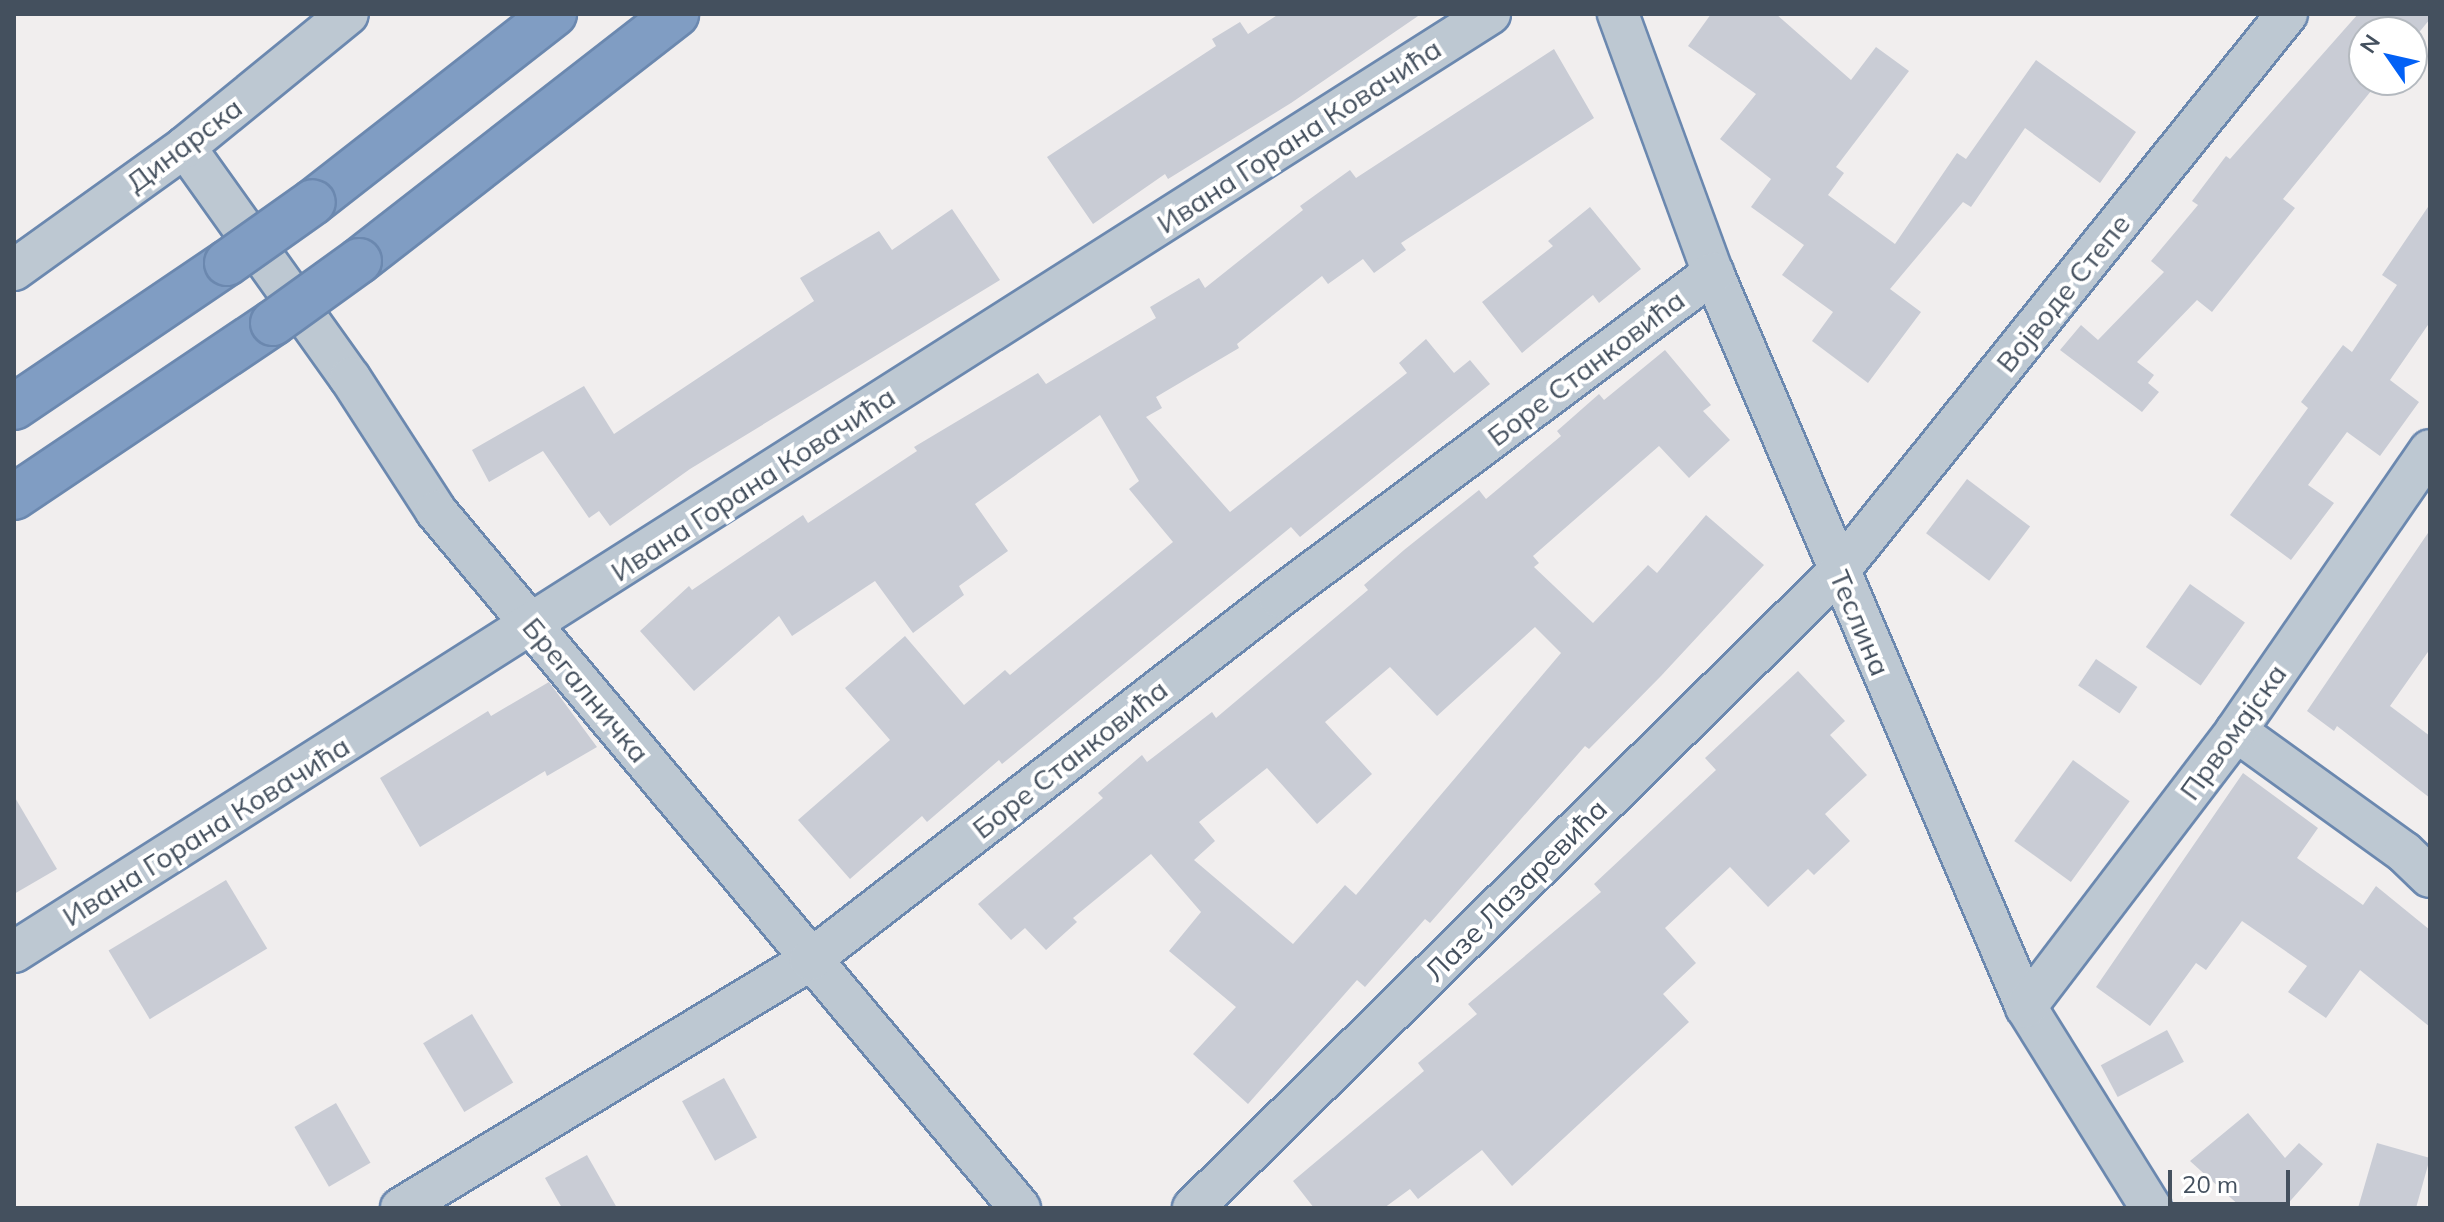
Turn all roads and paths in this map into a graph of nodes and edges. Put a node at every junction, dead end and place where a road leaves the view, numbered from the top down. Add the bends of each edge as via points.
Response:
1 (348, 14) edge
2 (554, 14) edge
3 (676, 14) edge
4 (1490, 14) edge
5 (1618, 14) edge
6 (2287, 14) edge
7 (185, 147) junction
8 (14, 270) edge
9 (1713, 273) junction
10 (14, 407) edge
11 (2430, 450) edge
12 (14, 497) edge
13 (1838, 572) junction
14 (533, 625) junction
15 (2236, 731) junction
16 (2430, 877) edge
17 (14, 952) edge
18 (810, 960) junction
19 (2026, 1007) junction
20 (401, 1208) edge
21 (1020, 1208) edge
22 (1193, 1208) edge
23 (2151, 1208) edge

1 - 7 street, Динарска
2 - 10 highway, bridge via 313,202
3 - 12 highway, bridge via 359,261
4 - 14 street, Ивана Горана Ковачића
5 - 9 street, Теслина
6 - 13 street, Војводе Степе
7 - 8 street, Динарска
7 - 14 street, Брегалничка via 350,378 436,511
9 - 13 street, Теслина
9 - 18 street, Боре Станковића via 1292,588
11 - 15 street, Првомајска
13 - 19 street, Теслина
13 - 22 street, Лазе Лазаревића
14 - 17 street, Ивана Горана Ковачића
14 - 18 street, Брегалничка
15 - 16 street via 2404,852
15 - 19 street, Првомајска
18 - 20 street, Боре Станковића
18 - 21 street, Брегалничка
19 - 23 street, Теслина

